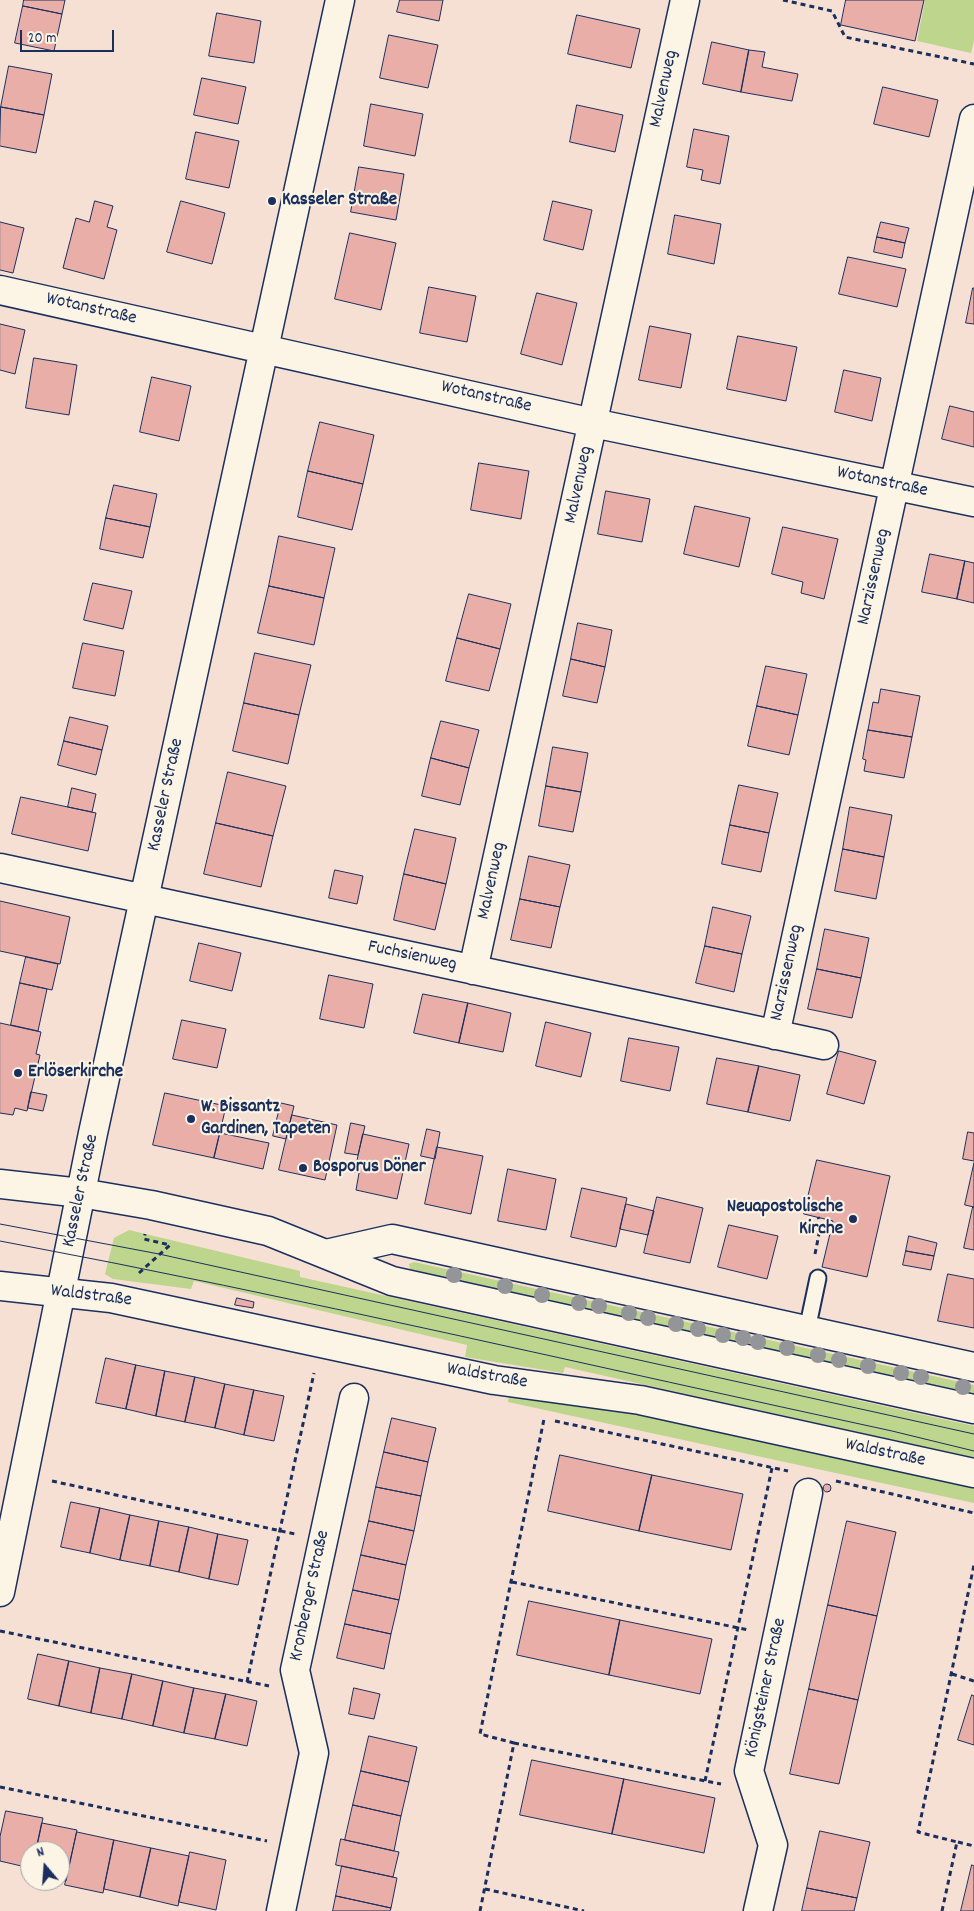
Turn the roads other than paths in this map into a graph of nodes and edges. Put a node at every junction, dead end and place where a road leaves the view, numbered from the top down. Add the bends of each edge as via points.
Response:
1 (340, 0) edge
2 (685, 0) edge
3 (974, 119) edge
4 (0, 290) edge
5 (264, 348) junction
6 (593, 423) junction
7 (894, 486) junction
8 (974, 502) edge
9 (0, 868) edge
10 (144, 899) junction
11 (473, 970) junction
12 (775, 1035) junction
13 (824, 1045) dead end
14 (0, 1184) edge
15 (81, 1193) junction
16 (326, 1254) junction
17 (818, 1278) road end
18 (0, 1286) edge
19 (61, 1294) junction
20 (808, 1330) junction
21 (974, 1367) edge
22 (354, 1398) dead end
23 (974, 1409) edge
24 (974, 1473) edge
25 (819, 1486) road end
26 (0, 1592) edge
27 (280, 1911) edge
28 (758, 1911) edge

1 - 5 street, Kasseler Straße
2 - 6 street, Malvenweg
3 - 7 street, Narzissenweg
4 - 5 street, Wotanstraße
5 - 6 street, Wotanstraße
5 - 10 street, Kasseler Straße
6 - 7 street, Wotanstraße
6 - 11 street, Malvenweg
7 - 8 street, Wotanstraße
7 - 12 street, Narzissenweg
9 - 10 street, Fuchsienweg
10 - 11 street, Fuchsienweg
10 - 15 street, Kasseler Straße
11 - 12 street, Fuchsienweg
12 - 13 street, Fuchsienweg
14 - 15 street
15 - 16 street via 268,1231
15 - 19 street, Kasseler Straße
16 - 20 street via 392,1239
16 - 23 street via 392,1281
17 - 20 lane
18 - 19 street, Waldstraße
19 - 24 street, Waldstraße via 111,1298 494,1380 640,1400
19 - 26 street, Kasseler Straße
20 - 21 street
22 - 27 street, Kronberger Straße via 295,1670 314,1753
25 - 28 street, Königsteiner Straße via 778,1636 749,1771 773,1846

